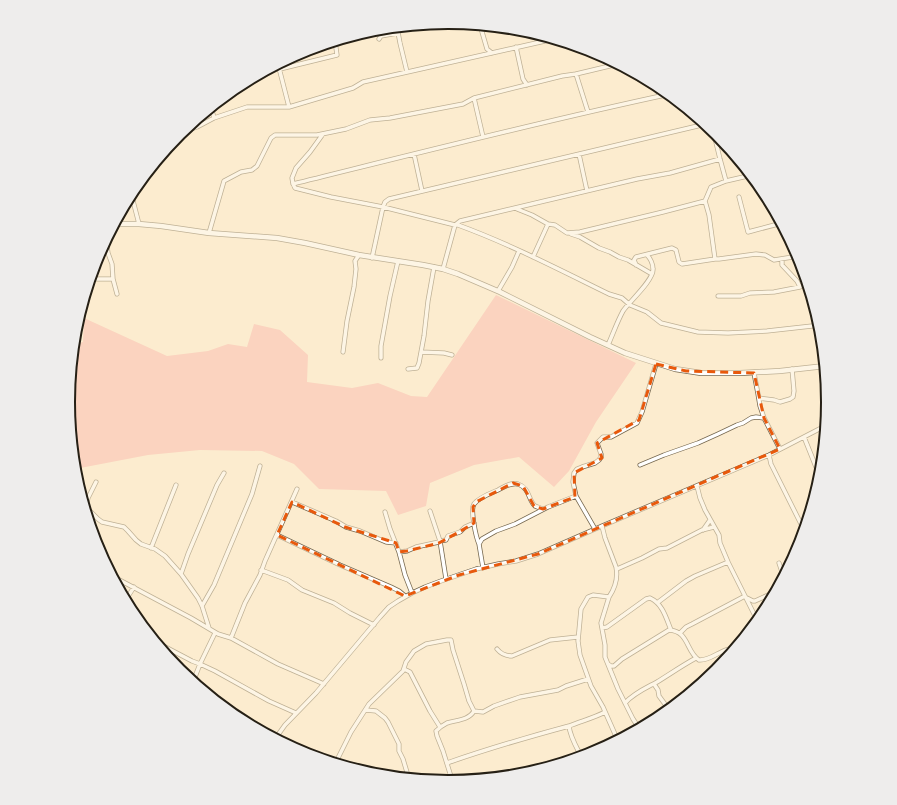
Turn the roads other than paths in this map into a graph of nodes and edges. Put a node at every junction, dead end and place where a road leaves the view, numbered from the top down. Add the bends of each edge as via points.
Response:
1 (482, 31) edge
2 (398, 33) joint
3 (379, 39) dead end
4 (543, 41) edge
5 (335, 47) edge
6 (516, 47) junction
7 (492, 53) junction
8 (610, 66) edge
9 (282, 68) edge
10 (280, 69) edge
11 (407, 72) junction
12 (576, 74) junction
13 (527, 85) junction
14 (659, 96) edge
15 (474, 98) junction
16 (289, 107) junction
17 (588, 112) junction
18 (213, 113) edge
19 (214, 118) junction
20 (699, 126) edge
21 (195, 128) edge
22 (323, 134) junction
23 (484, 137) junction
24 (716, 141) edge
25 (414, 154) junction
26 (579, 154) junction
27 (720, 159) junction
28 (746, 176) edge
29 (726, 181) junction
30 (293, 184) junction
31 (422, 191) junction
32 (587, 191) junction
33 (739, 196) dead end
34 (705, 201) junction
35 (133, 203) edge
36 (383, 207) junction
37 (515, 208) junction
38 (121, 224) edge
39 (138, 224) junction
40 (548, 224) junction
41 (776, 224) edge
42 (455, 225) junction
43 (568, 232) junction
44 (580, 232) junction
45 (209, 233) junction
46 (579, 237) junction
47 (108, 250) edge
48 (520, 251) junction
49 (359, 255) junction
50 (647, 255) junction
51 (533, 257) junction
52 (793, 257) edge
53 (372, 258) junction
54 (715, 259) junction
55 (782, 259) junction
56 (398, 261) junction
57 (636, 265) junction
58 (434, 267) junction
59 (442, 269) junction
60 (652, 274) junction
61 (96, 279) edge
62 (113, 279) junction
63 (498, 291) junction
64 (117, 294) dead end
65 (718, 296) dead end
66 (630, 304) junction
67 (814, 326) edge
68 (608, 345) junction
69 (343, 352) dead end
70 (421, 352) junction
71 (452, 355) dead end
72 (381, 358) dead end
73 (656, 364) junction
74 (820, 366) edge
75 (408, 369) dead end
76 (792, 369) junction
77 (754, 373) junction
78 (759, 398) junction
79 (764, 418) junction
80 (821, 428) edge
81 (804, 437) junction
82 (780, 449) junction
83 (769, 455) junction
84 (640, 465) dead end
85 (260, 466) dead end
86 (816, 466) edge
87 (224, 473) dead end
88 (96, 482) dead end
89 (176, 485) dead end
90 (697, 486) junction
91 (298, 489) dead end
92 (576, 496) junction
93 (88, 498) edge
94 (292, 502) junction
95 (430, 510) dead end
96 (543, 510) junction
97 (386, 512) dead end
98 (92, 514) edge
99 (710, 520) junction
100 (474, 523) junction
101 (801, 525) edge
102 (602, 526) junction
103 (714, 527) junction
104 (595, 529) junction
105 (702, 530) junction
106 (277, 535) junction
107 (440, 542) junction
108 (396, 543) junction
109 (479, 544) junction
110 (151, 548) junction
111 (399, 552) junction
112 (728, 562) junction
113 (779, 563) dead end
114 (484, 568) junction
115 (617, 568) junction
116 (261, 570) junction
117 (782, 571) edge
118 (181, 574) junction
119 (446, 579) junction
120 (120, 580) edge
121 (134, 587) junction
122 (412, 593) junction
123 (129, 595) edge
124 (768, 595) edge
125 (406, 596) junction
126 (609, 597) junction
127 (746, 597) junction
128 (750, 602) junction
129 (657, 603) junction
130 (202, 606) junction
131 (755, 615) edge
132 (374, 625) junction
133 (209, 628) junction
134 (602, 628) junction
135 (671, 630) junction
136 (215, 633) junction
137 (680, 633) junction
138 (578, 637) junction
139 (231, 638) junction
140 (167, 648) edge
141 (730, 648) edge
142 (497, 650) dead end
143 (696, 658) junction
144 (200, 664) junction
145 (608, 664) junction
146 (404, 670) junction
147 (195, 677) edge
148 (588, 679) junction
149 (324, 684) junction
150 (654, 684) junction
151 (625, 703) junction
152 (666, 706) edge
153 (366, 710) junction
154 (474, 710) junction
155 (605, 712) junction
156 (296, 713) junction
157 (637, 725) edge
158 (569, 726) junction
159 (440, 727) junction
160 (278, 734) edge
161 (616, 736) edge
162 (579, 752) edge
163 (338, 759) edge
164 (447, 763) junction
165 (407, 774) edge
166 (450, 776) edge

1 - 7 street via 487,50
2 - 3 street via 381,36
2 - 11 street
4 - 6 street
5 - 9 street via 336,55
6 - 7 street
6 - 13 street via 523,79
7 - 11 street
8 - 12 street
10 - 16 street
11 - 16 street via 363,82 353,88
12 - 13 street
12 - 17 street
13 - 15 street
14 - 17 street
15 - 22 street via 463,104 370,120
15 - 23 street
16 - 19 street via 247,108
17 - 23 street
18 - 19 street
19 - 21 street
20 - 26 street
22 - 30 street via 296,168 292,178
22 - 45 street via 277,135 271,138 252,170 241,172 224,181
23 - 25 street
24 - 27 street
25 - 30 street
25 - 31 street
26 - 31 street
26 - 32 street
27 - 29 street
27 - 32 street
28 - 29 street
29 - 34 street via 711,187
30 - 36 street via 295,188
31 - 36 street via 389,199
32 - 37 street
33 - 41 street via 748,232
34 - 44 street
34 - 54 street
35 - 39 street
36 - 42 street
36 - 53 street
37 - 40 street
37 - 42 street via 460,221
38 - 39 street
39 - 45 street
40 - 43 street
40 - 51 street
42 - 48 street via 476,231
42 - 59 street
43 - 44 street
43 - 46 street
44 - 46 street
45 - 49 street via 277,238
46 - 57 street
47 - 62 street
48 - 51 street
48 - 63 street
49 - 53 street
49 - 69 street via 355,261 354,287
50 - 54 street via 672,248 676,250 682,264
50 - 57 street via 636,257
50 - 60 street via 653,268
51 - 66 street
52 - 55 street
53 - 56 street
54 - 55 street via 756,254 774,260
55 - 65 street via 782,265 800,287 741,296
56 - 58 street
56 - 72 street via 381,346
57 - 60 street
58 - 59 street
58 - 70 street
59 - 63 street
60 - 66 street
61 - 62 street
62 - 64 street
63 - 68 street
66 - 67 street via 647,312 661,323 698,332 767,331
66 - 68 street via 624,310
68 - 73 street
70 - 71 street
70 - 75 street via 416,368
73 - 77 street via 675,370
73 - 92 street via 639,420 611,437 603,437 597,443 601,454 599,460 577,469 574,473
74 - 76 street
76 - 77 street
76 - 78 street via 793,397 780,402
77 - 78 street
78 - 79 street
79 - 82 street
79 - 84 street via 751,418 698,443
80 - 81 street
81 - 82 street
81 - 86 street
82 - 83 street
83 - 90 street
83 - 101 street
85 - 130 street via 252,494 214,585
87 - 118 street
88 - 93 street
89 - 110 street
90 - 99 street
90 - 102 street
91 - 94 street
92 - 96 street
92 - 104 street
94 - 106 street
94 - 108 street via 346,527 386,542
95 - 107 street
96 - 100 street via 534,506 523,486 513,483 485,496 473,505
96 - 109 street via 492,533
97 - 108 street
98 - 110 street via 102,522 124,527 140,544
99 - 103 street
99 - 105 street
100 - 107 street
100 - 109 street
102 - 104 street
102 - 115 street
103 - 105 street
103 - 112 street
104 - 114 street via 538,554
105 - 115 street
106 - 116 street
106 - 125 street
107 - 111 street
107 - 119 street
108 - 111 street
109 - 114 street
110 - 118 street via 165,556
111 - 122 street
112 - 127 street
112 - 129 street via 686,581
113 - 117 street
114 - 119 street
115 - 126 street via 617,578
116 - 132 street via 288,580 302,590 334,603
116 - 139 street
118 - 130 street
119 - 122 street
120 - 121 street
121 - 123 street
121 - 133 street
122 - 125 street
124 - 128 street
125 - 132 street via 389,608
126 - 134 street via 601,623
126 - 138 street via 588,597 581,608
127 - 128 street
127 - 137 street via 702,618
128 - 131 street
129 - 134 street via 650,598 646,599 612,624
129 - 135 street via 662,608
130 - 133 street
132 - 149 street
133 - 136 street
134 - 145 street
135 - 137 street
135 - 145 street via 614,666
136 - 139 street
136 - 144 street
137 - 143 street
138 - 142 street via 550,640 512,656
138 - 148 street via 580,655
139 - 149 street via 278,664
140 - 144 street
141 - 143 street via 703,660
143 - 150 street
144 - 147 street
144 - 156 street
145 - 151 street
146 - 153 street
146 - 154 street via 416,649 451,640
146 - 159 street via 410,672
148 - 154 street via 558,690 513,699 483,712
148 - 155 street
149 - 156 street
150 - 151 street
150 - 152 street
151 - 157 street
153 - 163 street
153 - 165 street via 376,711 388,722 399,744
154 - 159 street via 464,718
155 - 158 street
155 - 161 street
156 - 160 street
158 - 162 street
158 - 164 street
159 - 164 street via 436,733
164 - 166 street

